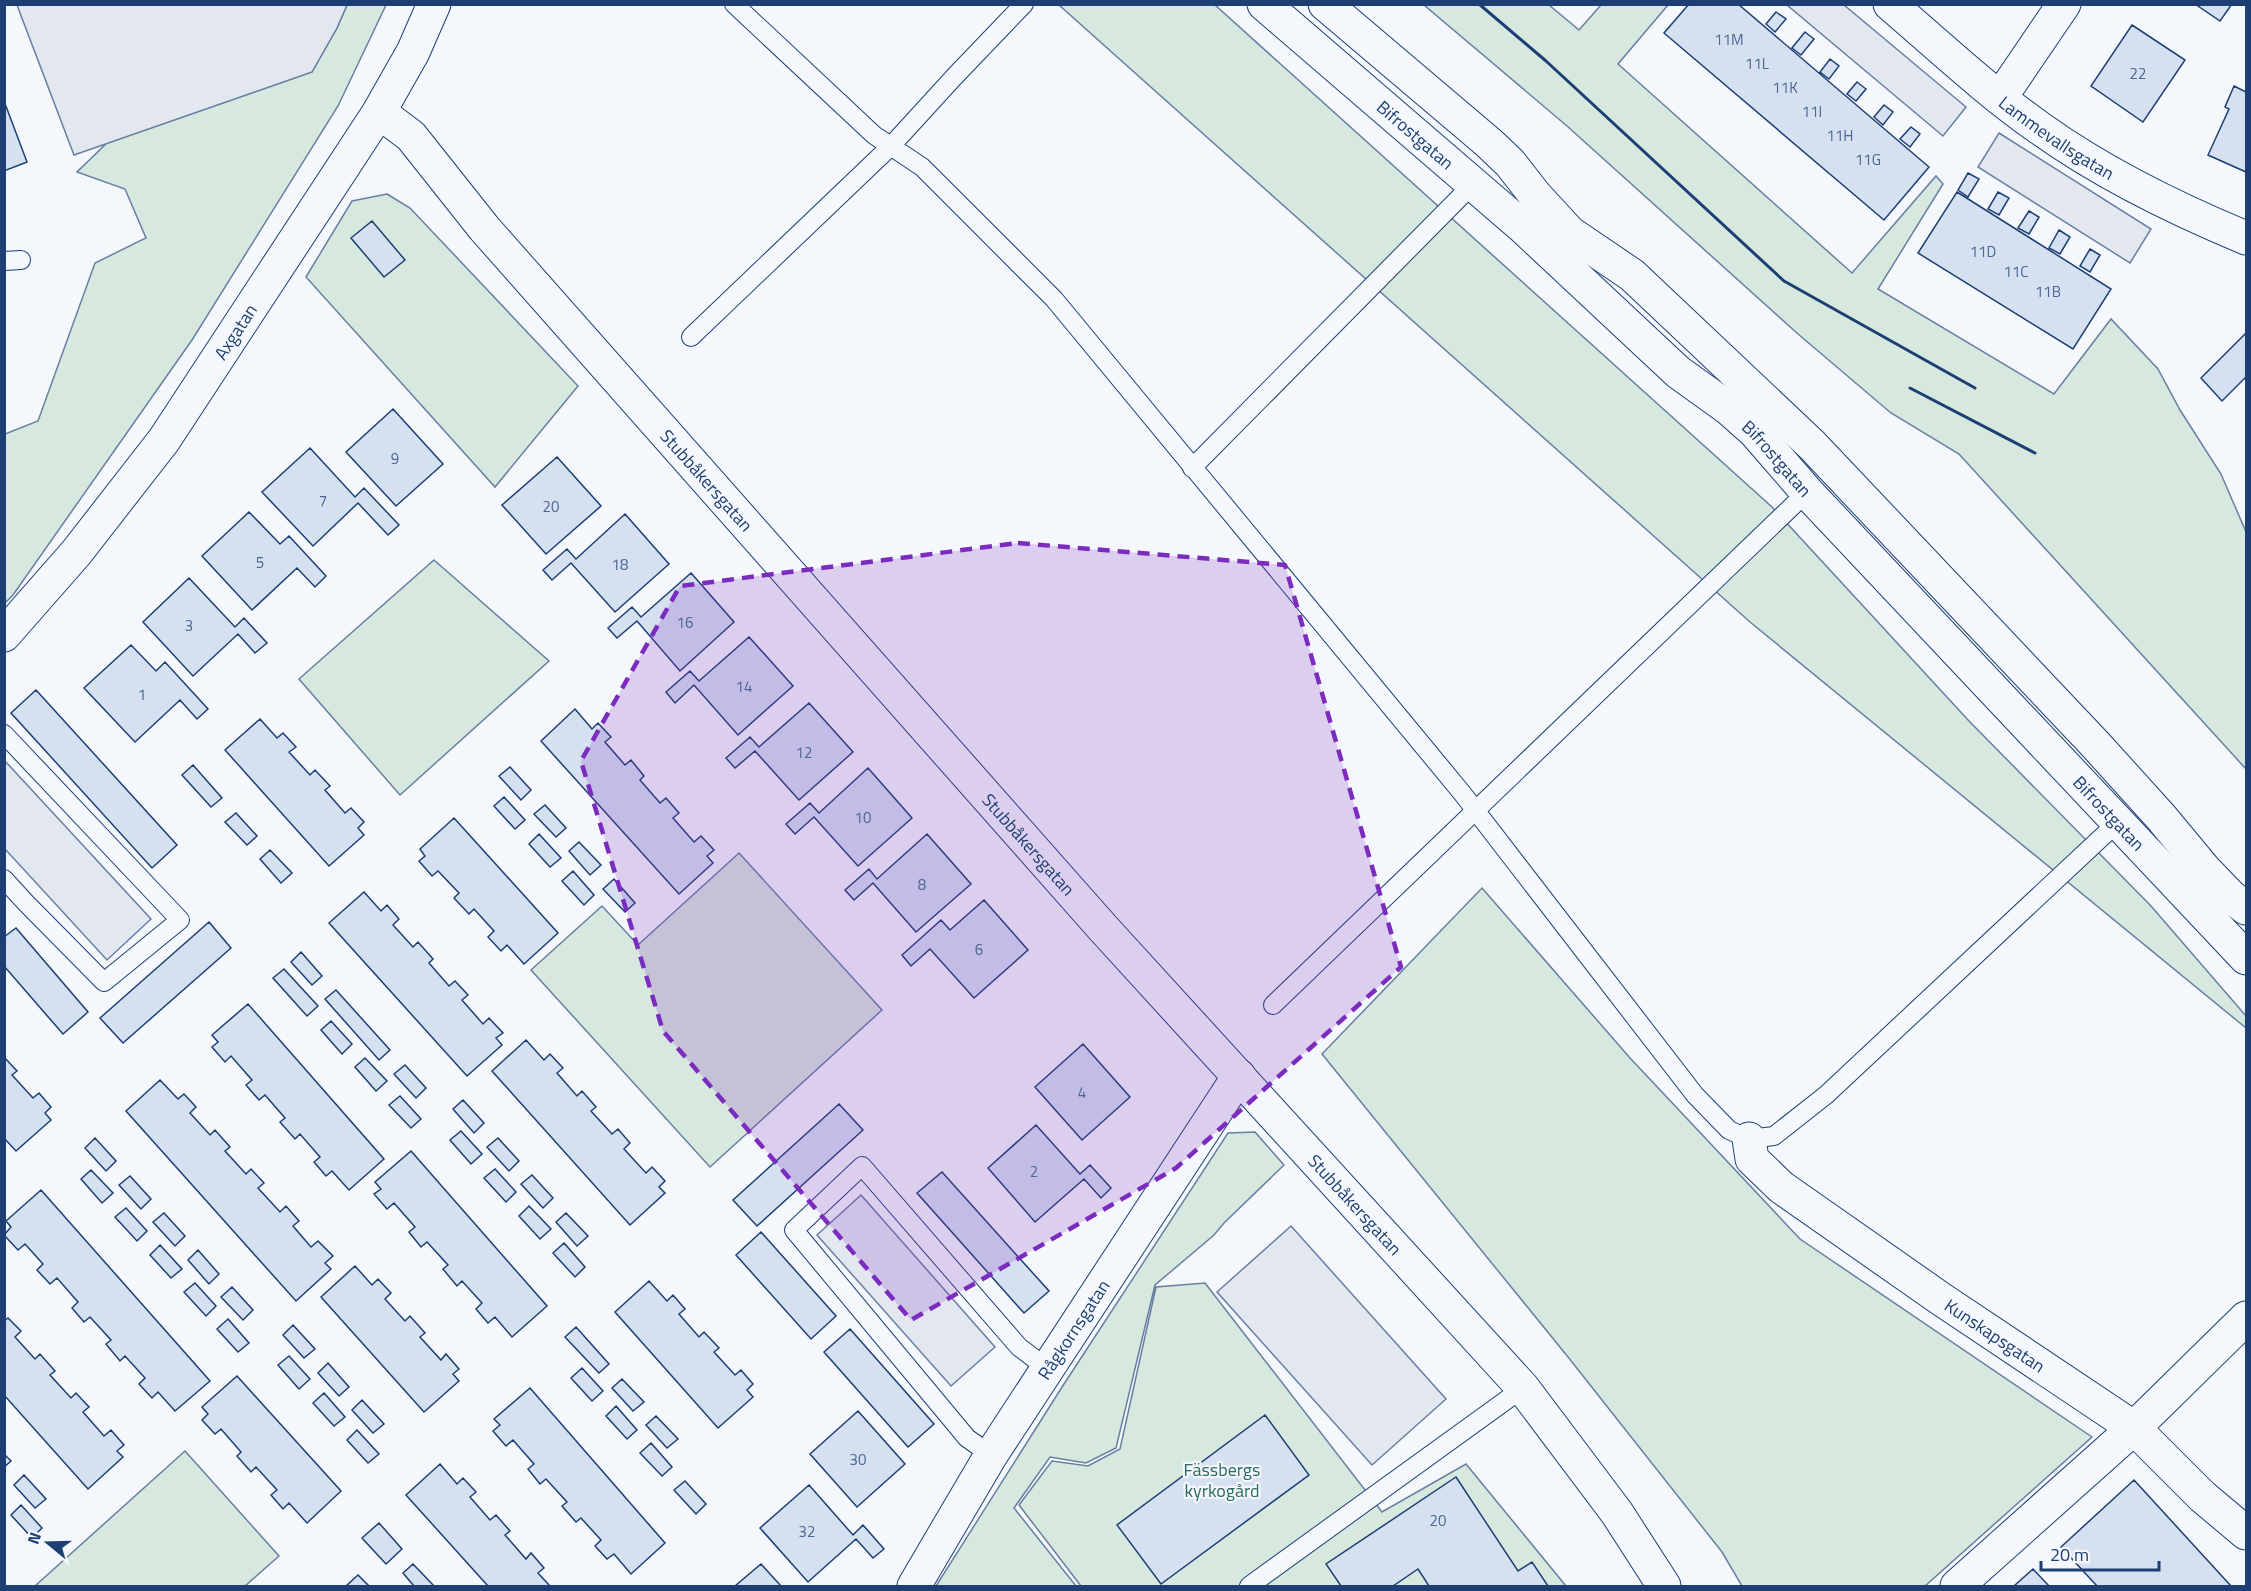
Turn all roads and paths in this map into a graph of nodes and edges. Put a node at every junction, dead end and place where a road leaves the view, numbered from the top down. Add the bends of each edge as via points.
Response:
1 (434, 4) edge
2 (734, 4) edge
3 (1024, 4) edge
4 (1264, 4) edge
5 (1325, 4) edge
6 (1890, 4) edge
7 (2064, 4) edge
8 (2000, 98) junction
9 (379, 112) junction
10 (891, 146) junction
11 (1473, 184) junction
12 (2247, 238) edge
13 (691, 337) dead end
14 (1192, 468) junction
15 (1807, 492) junction
16 (4, 635) edge
17 (4, 734) edge
18 (1475, 810) junction
19 (2118, 822) junction
20 (4, 879) edge
21 (2247, 908) edge
22 (2247, 957) edge
23 (1273, 1005) dead end
24 (1239, 1076) junction
25 (1749, 1139) junction
26 (2247, 1318) edge
27 (1048, 1369) junction
28 (1523, 1388) junction
29 (2134, 1428) junction
30 (991, 1455) junction
31 (2247, 1533) edge
32 (1660, 1585) edge
33 (914, 1587) edge
34 (1250, 1587) edge
35 (1957, 1587) edge

1 - 9 street, Axgatan via 413,52
2 - 10 lane via 874,135
3 - 10 lane
4 - 11 street, Bifrostgatan
5 - 21 street, Bifrostgatan via 1496,150 1570,233 1632,275 1812,445 2102,752 2205,870
6 - 8 street, Lammevallsgatan
7 - 8 street
8 - 12 street, Lammevallsgatan via 2104,168
9 - 16 street, Axgatan via 164,440 76,553
9 - 24 street, Stubbåkersgatan via 411,136 484,228 1103,928
10 - 13 lane
10 - 14 lane via 922,167 1054,299
11 - 14 lane
11 - 15 street, Bifrostgatan via 1678,372 1755,432
14 - 18 lane
15 - 18 lane
15 - 19 street, Bifrostgatan
17 - 20 lane via 180,920 104,982
18 - 23 lane
18 - 25 lane via 1695,1095 1729,1130
19 - 22 street, Bifrostgatan
19 - 25 lane via 1826,1095 1774,1136
24 - 27 street, Rågkornsgatan
24 - 28 street, Stubbåkersgatan
25 - 29 street, Kunskapsgatan via 1752,1159 1781,1187
26 - 29 street
27 - 30 street, Rågkornsgatan
27 - 30 lane via 1019,1347 862,1166 794,1230 967,1438
28 - 32 street, Stubbåkersgatan via 1617,1513
28 - 34 lane
29 - 31 street, Kunskapsgatan via 2203,1497
29 - 35 street
30 - 33 street, Rågkornsgatan

